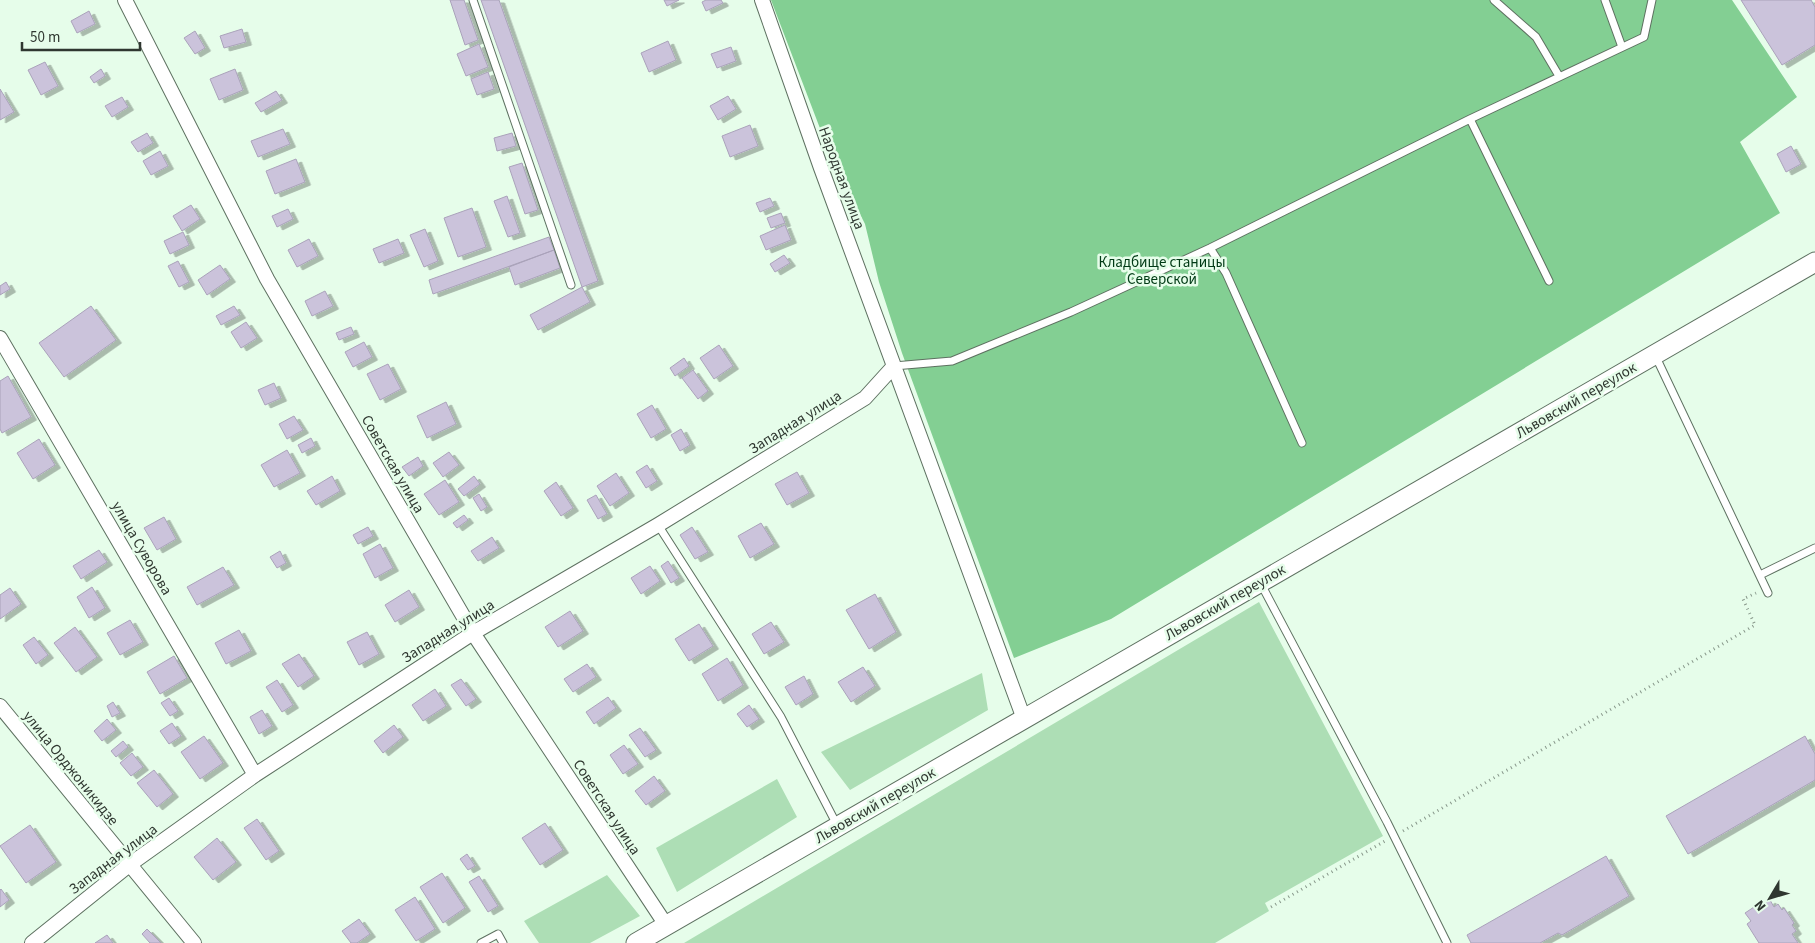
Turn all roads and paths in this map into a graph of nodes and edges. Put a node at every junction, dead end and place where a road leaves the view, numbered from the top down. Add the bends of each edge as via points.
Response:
1 (125, 0) edge
2 (473, 0) edge
3 (762, 0) edge
4 (1494, 0) edge
5 (1605, 0) edge
6 (1652, 0) edge
7 (1622, 47) junction
8 (1559, 76) junction
9 (1470, 119) junction
10 (1210, 248) junction
11 (1815, 262) edge
12 (1549, 281) dead end
13 (571, 285) dead end
14 (0, 338) edge
15 (1655, 355) junction
16 (894, 366) junction
17 (1302, 443) dead end
18 (658, 525) junction
19 (1815, 548) edge
20 (1760, 575) junction
21 (1260, 582) junction
22 (1767, 591) joint
23 (473, 633) junction
24 (0, 706) edge
25 (1024, 719) junction
26 (255, 775) junction
27 (837, 826) junction
28 (1394, 836) junction
29 (129, 865) junction
30 (1271, 907) dead end
31 (666, 925) junction
32 (32, 943) edge
33 (194, 943) edge
34 (480, 943) edge
35 (503, 943) edge
36 (636, 943) edge
37 (1447, 943) edge

1 - 23 street, Советская улица via 267,279
2 - 13 lane
3 - 16 street, Народная улица
4 - 8 lane via 1536,38
5 - 7 lane
6 - 7 lane via 1644,37
7 - 8 lane
8 - 9 lane
9 - 10 lane
9 - 12 lane
10 - 16 lane via 1071,312 952,361
10 - 17 lane via 1226,273
11 - 15 main road, Львовский переулок
14 - 26 street, улица Суворова
15 - 20 lane
15 - 21 main road, Львовский переулок
16 - 18 street, Западная улица via 865,398
16 - 25 street, Народная улица
18 - 23 street, Западная улица
18 - 27 lane via 781,717
19 - 20 lane
20 - 22 lane
21 - 25 main road, Львовский переулок
21 - 28 lane
22 - 28 path via 1743,599 1756,625
23 - 26 street, Западная улица
23 - 31 street, Советская улица
24 - 29 street, улица Орджоникидзе
25 - 27 main road, Львовский переулок
26 - 29 street, Западная улица
27 - 31 main road, Львовский переулок
28 - 30 path
28 - 37 lane
29 - 32 street, Западная улица
29 - 33 street, улица Орджоникидзе
31 - 36 main road, Львовский переулок
34 - 35 lane via 498,934

